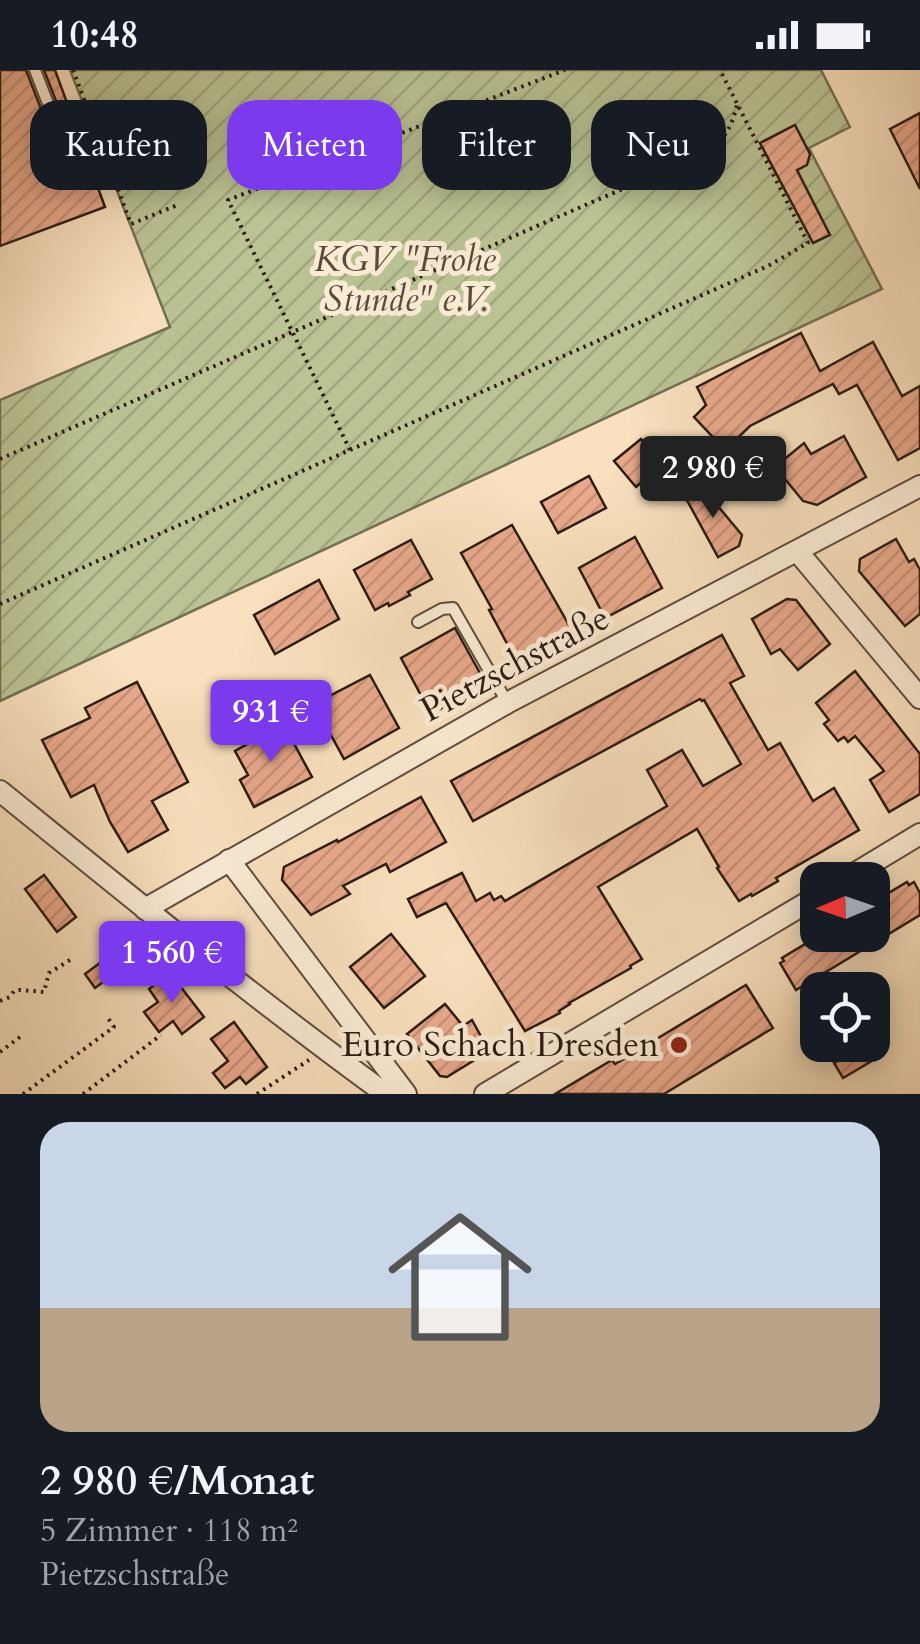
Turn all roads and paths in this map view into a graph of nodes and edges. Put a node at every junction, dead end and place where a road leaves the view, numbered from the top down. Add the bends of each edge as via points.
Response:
1 (35, 70) edge
2 (73, 70) edge
3 (565, 70) edge
4 (720, 70) edge
5 (47, 100) edge
6 (736, 105) junction
7 (180, 204) dead end
8 (292, 332) junction
9 (350, 450) junction
10 (0, 459) edge
11 (920, 486) edge
12 (798, 552) junction
13 (0, 604) edge
14 (418, 622) dead end
15 (920, 698) edge
16 (507, 703) junction
17 (0, 791) edge
18 (920, 834) edge
19 (229, 860) junction
20 (874, 862) edge
21 (800, 907) edge
22 (145, 908) junction
23 (70, 960) dead end
24 (0, 1002) edge
25 (106, 1016) dead end
26 (24, 1034) dead end
27 (161, 1035) dead end
28 (325, 1049) junction
29 (0, 1052) edge
30 (24, 1094) edge
31 (83, 1094) edge
32 (258, 1094) edge
33 (386, 1094) edge
34 (406, 1094) edge
35 (484, 1094) edge

1 - 5 lane
2 - 7 path via 131,224
3 - 8 path via 228,200
4 - 6 path
6 - 8 path via 732,126 703,154
6 - 9 path via 808,242 768,266
8 - 9 path
8 - 10 path
9 - 13 path
11 - 12 street, Pietzschstraße
12 - 15 street
12 - 16 street, Pietzschstraße
14 - 16 lane via 453,608
16 - 19 street, Pietzschstraße
17 - 22 street
18 - 20 street
19 - 22 street, Pietzschstraße
19 - 34 street
21 - 35 street
22 - 28 street
23 - 24 path via 49,974 44,992 14,991
25 - 30 path via 114,1026
26 - 29 path
27 - 31 path
28 - 32 path
28 - 33 street

